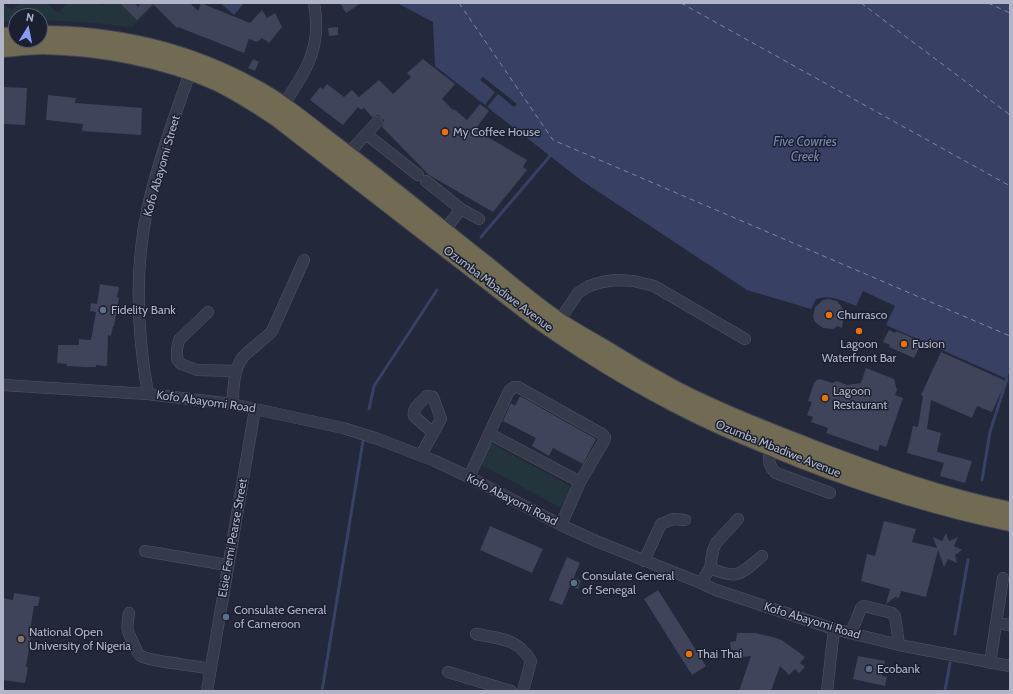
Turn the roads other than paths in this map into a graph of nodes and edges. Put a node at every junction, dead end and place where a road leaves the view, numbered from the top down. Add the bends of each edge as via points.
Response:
1 (314, 3) edge
2 (48, 34) edge
3 (3, 49) edge
4 (192, 66) junction
5 (279, 111) junction
6 (377, 122) dead end
7 (366, 134) junction
8 (348, 154) junction
9 (461, 209) junction
10 (479, 218) dead end
11 (444, 231) junction
12 (304, 260) dead end
13 (208, 312) dead end
14 (559, 320) junction
15 (745, 339) dead end
16 (236, 371) junction
17 (3, 384) edge
18 (148, 394) junction
19 (232, 404) junction
20 (255, 409) junction
21 (432, 432) dead end
22 (490, 434) junction
23 (770, 447) junction
24 (421, 455) junction
25 (469, 478) junction
26 (580, 482) junction
27 (830, 493) dead end
28 (1010, 510) edge
29 (738, 519) dead end
30 (685, 520) dead end
31 (1010, 523) edge
32 (561, 525) junction
33 (145, 551) dead end
34 (762, 556) dead end
35 (644, 561) junction
36 (227, 565) junction
37 (710, 568) junction
38 (1003, 578) dead end
39 (701, 583) junction
40 (129, 613) dead end
41 (997, 623) junction
42 (1010, 625) edge
43 (834, 629) junction
44 (851, 633) junction
45 (476, 634) dead end
46 (899, 645) junction
47 (990, 663) junction
48 (1010, 666) edge
49 (211, 669) junction
50 (448, 672) dead end
51 (207, 691) edge
52 (511, 691) edge
53 (522, 691) edge
54 (827, 691) edge

1 - 5 street via 317,32 310,60
2 - 4 highway, Ozumba Mbadiwe Avenue via 114,39 170,52
3 - 4 highway, Ozumba Mbadiwe Avenue via 42,46 84,49 122,54 159,63
4 - 5 highway, Ozumba Mbadiwe Avenue via 238,94
4 - 18 street, Kofo Abayomi Street via 148,206 143,235 138,319
5 - 8 highway, Ozumba Mbadiwe Avenue
5 - 23 highway, Ozumba Mbadiwe Avenue via 315,147 445,250 573,345 675,404
6 - 7 street
7 - 8 street
7 - 9 street
8 - 11 highway, Ozumba Mbadiwe Avenue
9 - 10 street
9 - 11 street
11 - 14 highway, Ozumba Mbadiwe Avenue
12 - 16 street via 272,331 239,361
13 - 16 street via 179,340 178,359 181,364 197,370
14 - 15 street via 578,293 589,286 616,280 634,281 654,286
14 - 28 highway, Ozumba Mbadiwe Avenue via 675,389 725,412 882,474 967,500
16 - 19 street
17 - 18 street, Kofo Abayomi Road
18 - 19 street, Kofo Abayomi Road
19 - 20 street, Kofo Abayomi Road
20 - 24 street, Kofo Abayomi Road via 343,428
20 - 36 street, Elsie Femi Pearse Street
21 - 24 street
22 - 25 street
22 - 26 street
22 - 26 street via 509,391 518,387 605,437
23 - 27 street via 768,462 776,473
23 - 31 highway, Ozumba Mbadiwe Avenue via 884,490
24 - 25 street, Kofo Abayomi Road
25 - 32 street, Kofo Abayomi Road
26 - 32 street
29 - 37 street via 716,542
30 - 35 street via 674,519 661,524
32 - 35 street, Kofo Abayomi Road
33 - 36 street
34 - 37 street via 740,574 724,574
35 - 39 street, Kofo Abayomi Road
36 - 49 street, Elsie Femi Pearse Street
37 - 39 street
38 - 41 street
39 - 43 street, Kofo Abayomi Road
40 - 49 street via 128,633 141,656
41 - 42 street
41 - 47 street
43 - 44 street, Kofo Abayomi Road
43 - 54 street
44 - 46 street, Kofo Abayomi Road
44 - 46 street via 864,606 892,612 895,616
45 - 53 street via 515,642 525,651 531,661
46 - 47 street, Kofo Abayomi Road
47 - 48 street, Kofo Abayomi Road
49 - 51 street, Elsie Femi Pearse Street
50 - 52 street

